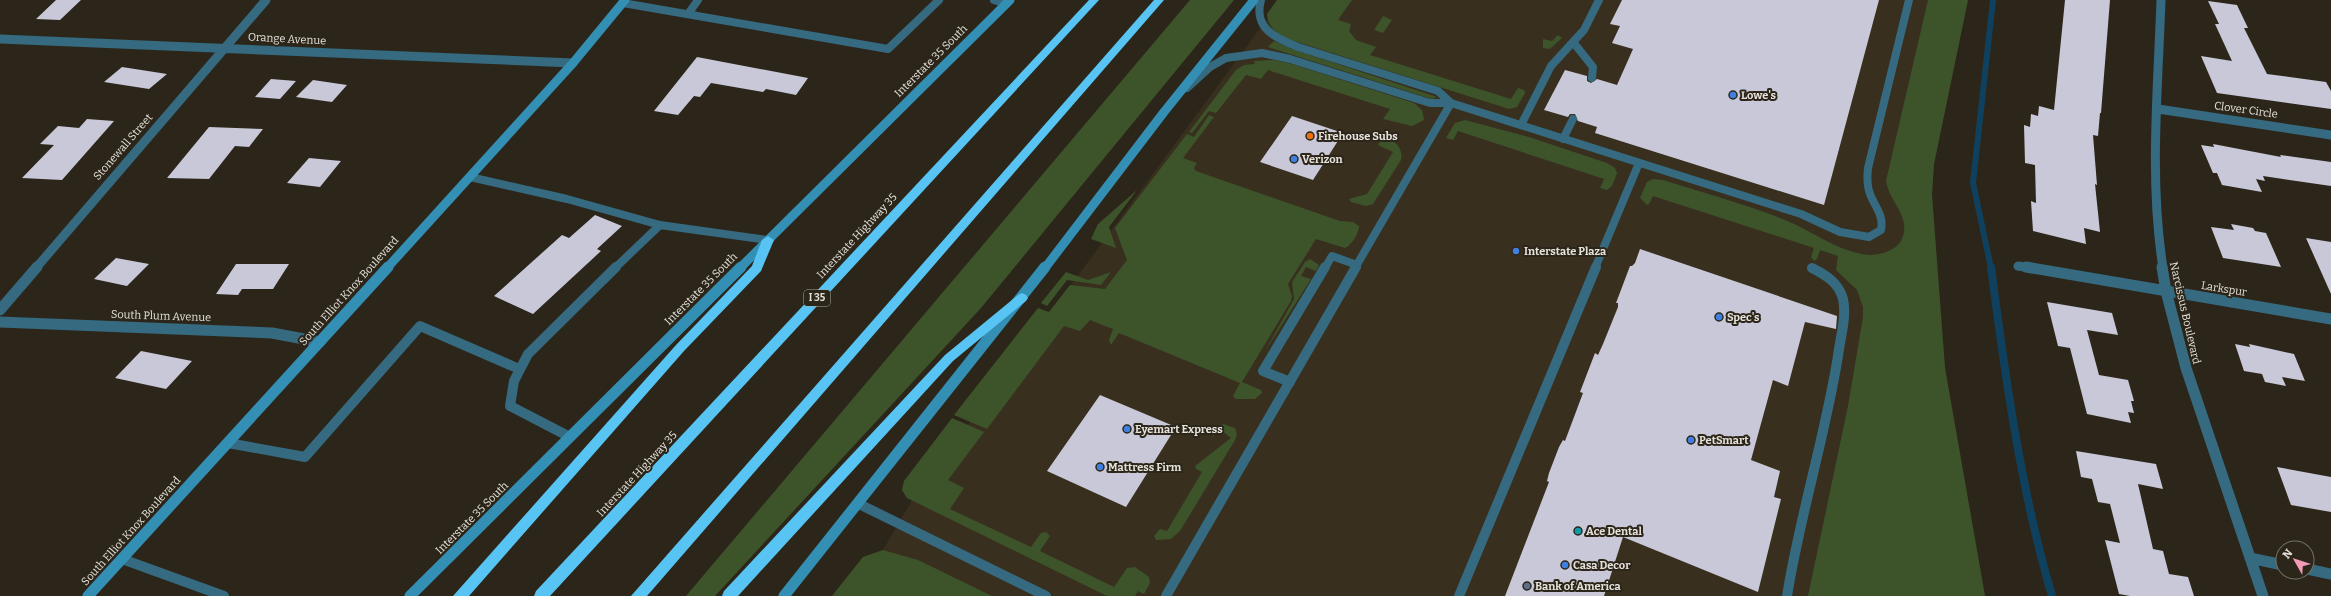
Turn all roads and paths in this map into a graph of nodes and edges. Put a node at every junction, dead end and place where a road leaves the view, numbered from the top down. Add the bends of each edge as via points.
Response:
1 (266, 0) edge
2 (698, 0) edge
3 (939, 0) edge
4 (994, 0) edge
5 (1094, 0) edge
6 (1159, 0) edge
7 (1254, 0) edge
8 (1261, 0) edge
9 (1599, 0) edge
10 (1909, 0) edge
11 (2161, 0) edge
12 (624, 1) edge
13 (1008, 2) edge
14 (688, 14) junction
15 (0, 39) edge
16 (1573, 42) junction
17 (224, 47) junction
18 (572, 62) junction
19 (1592, 78) dead end
20 (1451, 103) junction
21 (2158, 109) junction
22 (1164, 112) junction
23 (1573, 119) dead end
24 (1521, 125) junction
25 (2331, 135) edge
26 (1563, 138) junction
27 (1639, 162) junction
28 (470, 177) junction
29 (660, 225) junction
30 (768, 240) junction
31 (1357, 265) junction
32 (2018, 266) dead end
33 (1812, 268) dead end
34 (2166, 291) junction
35 (1022, 298) junction
36 (0, 310) edge
37 (2331, 318) edge
38 (0, 322) edge
39 (320, 342) junction
40 (517, 368) junction
41 (1290, 382) junction
42 (570, 437) junction
43 (228, 443) junction
44 (859, 504) junction
45 (2250, 558) junction
46 (122, 559) junction
47 (2275, 563) edge
48 (2315, 571) edge
49 (2331, 574) edge
50 (88, 596) edge
51 (224, 596) edge
52 (410, 596) edge
53 (460, 596) edge
54 (541, 596) edge
55 (638, 596) edge
56 (729, 596) edge
57 (784, 596) edge
58 (1046, 596) edge
59 (1166, 596) edge
60 (1459, 596) edge
61 (1788, 596) edge
62 (2263, 596) edge

1 - 17 street, Stonewall Street
2 - 14 lane
3 - 14 lane via 888,49
4 - 13 lane
5 - 54 highway, Interstate Highway 35 / I 35
6 - 55 highway
7 - 22 main road
8 - 20 lane via 1257,11 1259,20 1265,29 1280,39 1438,91
9 - 16 lane via 1586,27
10 - 27 lane via 1868,168 1870,193 1883,218 1881,230 1875,235 1863,237 1840,232 1801,214
11 - 21 street, Narcissus Boulevard
12 - 14 lane
12 - 18 main road, South Elliot Knox Boulevard
13 - 30 main road, Interstate 35 South
15 - 17 street, Orange Avenue
16 - 19 lane via 1593,67
16 - 24 lane via 1551,66
17 - 18 street, Orange Avenue
17 - 36 street, Stonewall Street
18 - 28 main road, South Elliot Knox Boulevard
20 - 22 lane via 1430,103 1290,58 1257,53 1233,56 1217,63 1191,84
20 - 24 lane
20 - 31 lane
21 - 25 street, Clover Circle
21 - 34 street, Narcissus Boulevard via 2155,211
22 - 35 main road
23 - 26 lane
24 - 26 lane
26 - 27 lane
27 - 60 lane
28 - 29 lane via 567,199
28 - 39 main road, South Elliot Knox Boulevard
29 - 30 lane
29 - 40 lane via 534,347
30 - 42 main road, Interstate 35 South
30 - 53 highway via 757,268 680,348
31 - 41 lane
31 - 41 lane via 1332,256 1263,371
32 - 34 street, Larkspur
33 - 61 lane via 1834,282 1841,291 1844,305 1835,379
34 - 37 street, Larkspur
34 - 45 street, Narcissus Boulevard via 2186,368
35 - 44 main road
35 - 56 highway via 948,358
38 - 39 street, South Plum Avenue via 272,333
39 - 43 main road, South Elliot Knox Boulevard
40 - 42 lane via 511,387 510,406
40 - 43 lane via 420,326 304,457
41 - 59 lane
42 - 52 main road, Interstate 35 South
43 - 46 main road, South Elliot Knox Boulevard
44 - 57 main road
44 - 58 lane
45 - 47 street
45 - 62 street, Narcissus Boulevard
46 - 50 main road, South Elliot Knox Boulevard
46 - 51 lane
48 - 49 street

